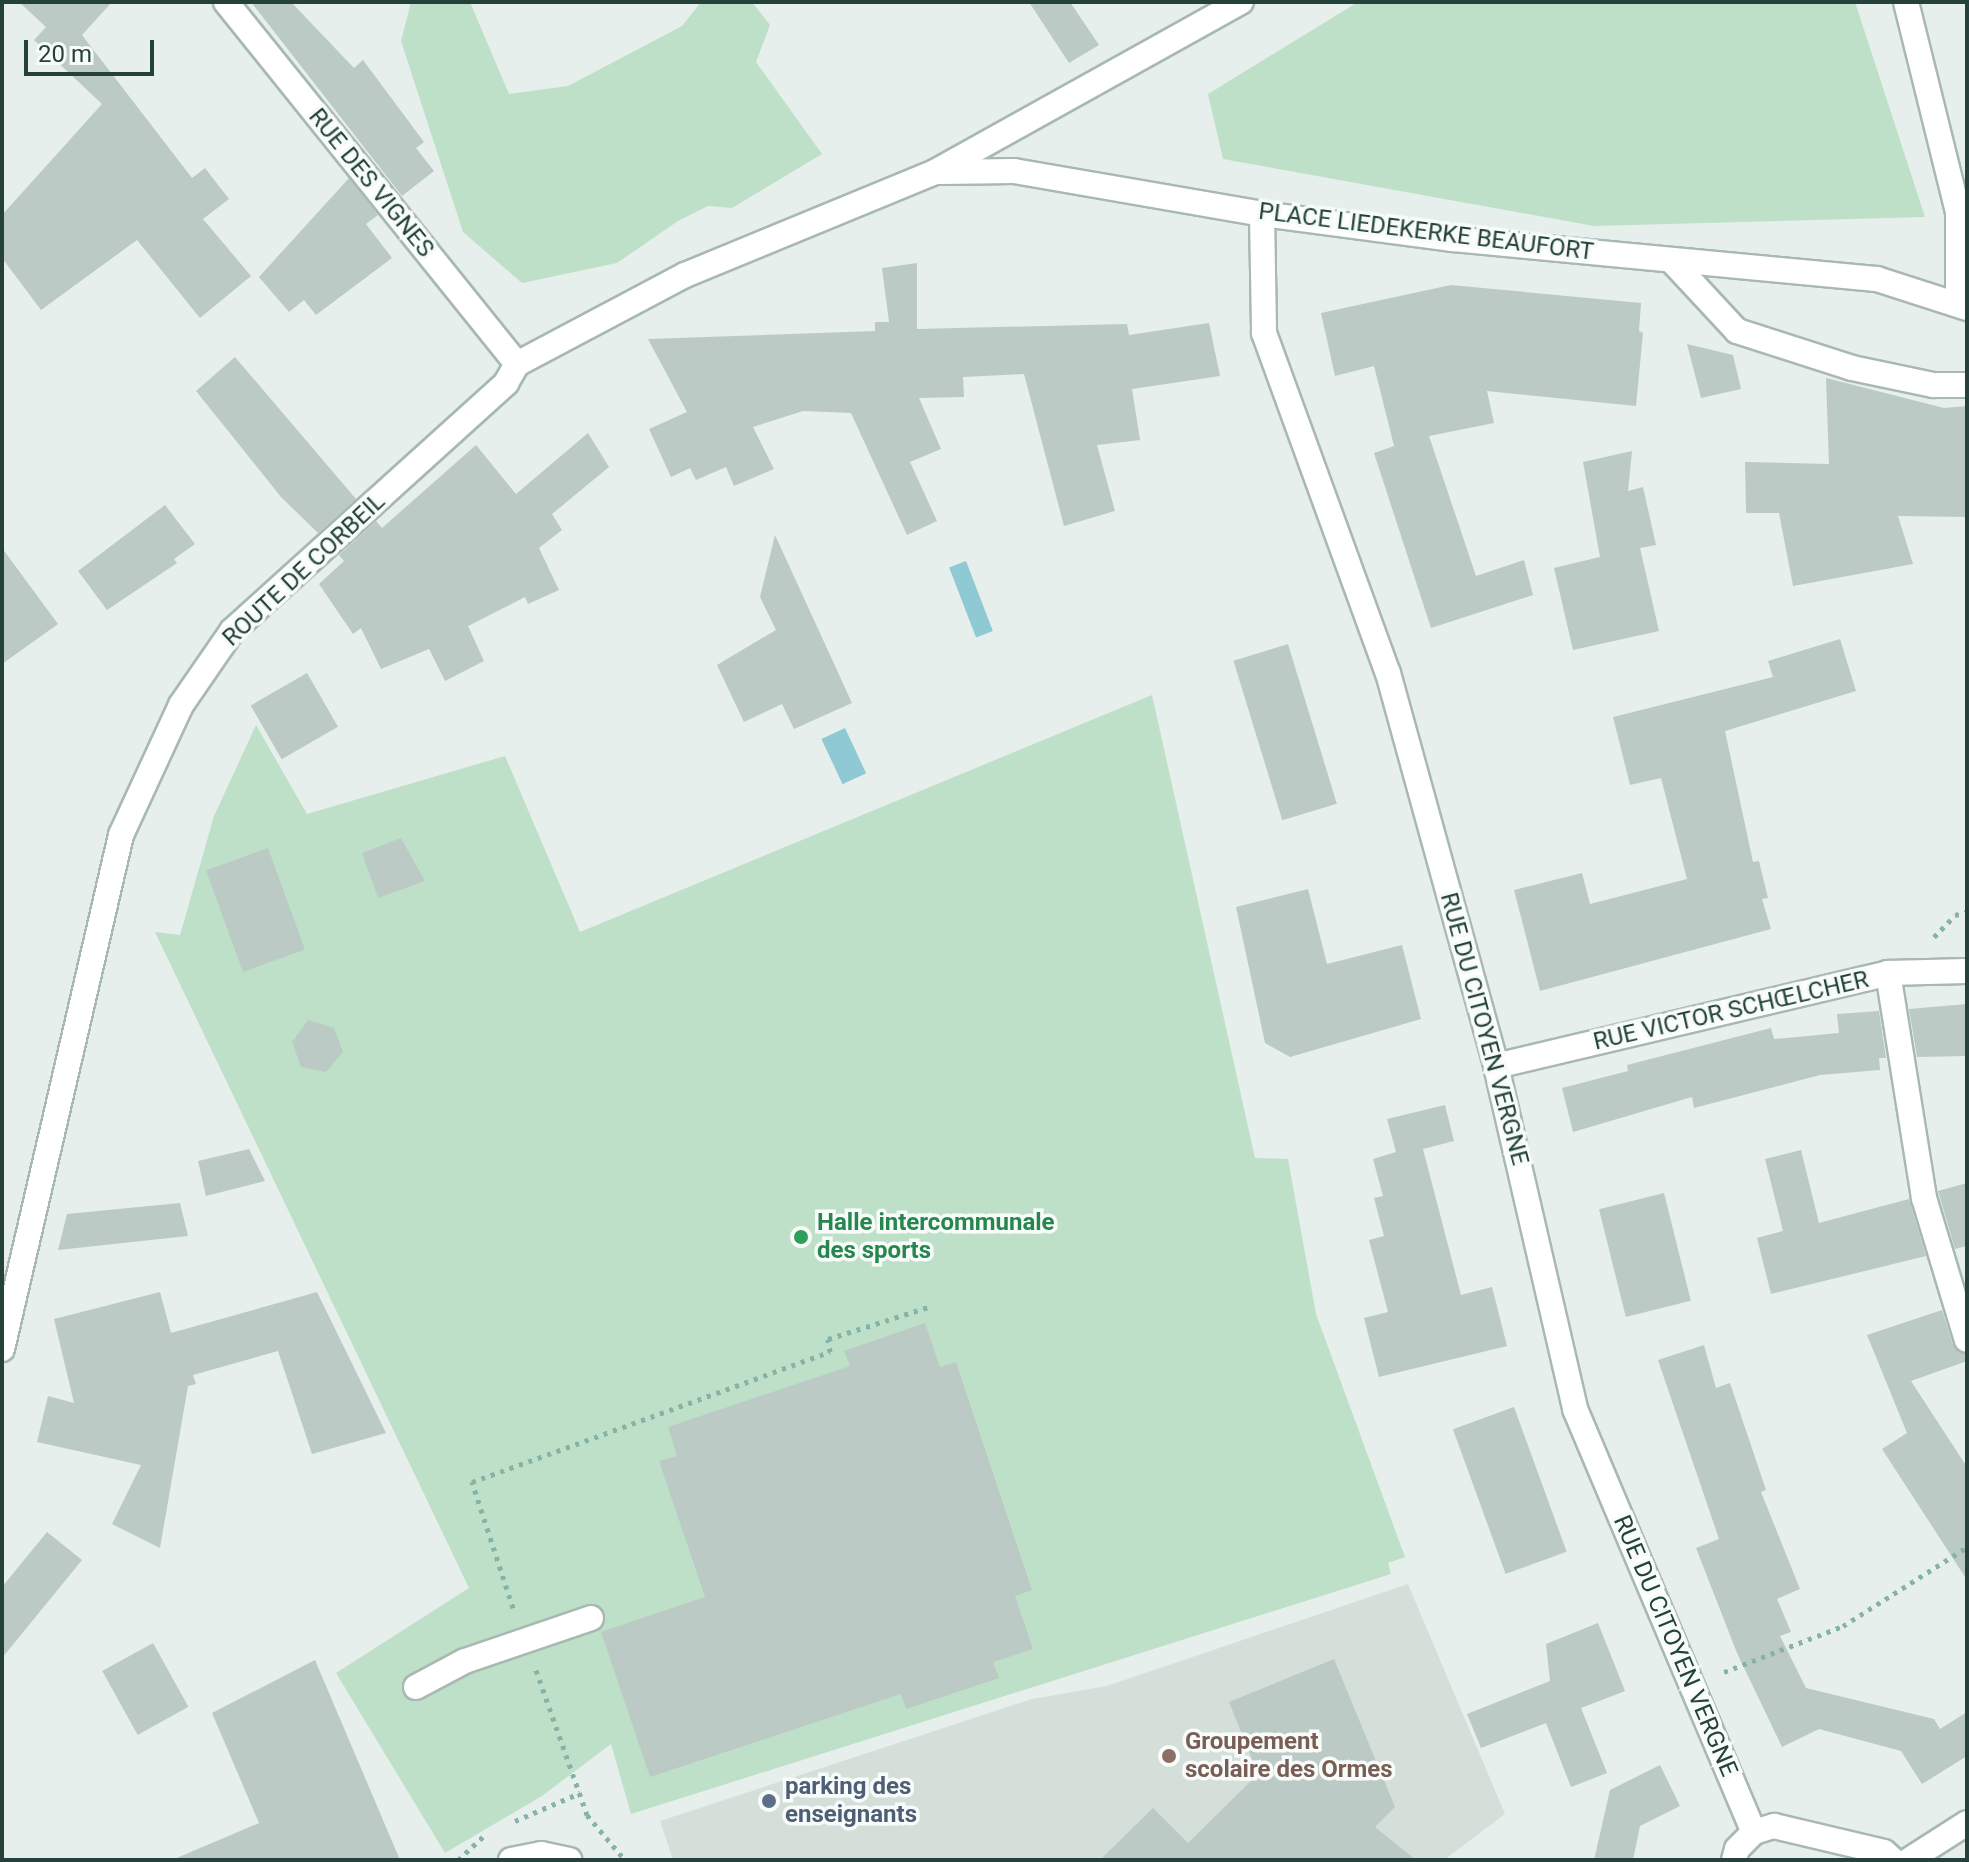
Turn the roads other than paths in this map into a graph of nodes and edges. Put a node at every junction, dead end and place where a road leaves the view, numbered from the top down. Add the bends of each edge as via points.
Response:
1 (226, 2) edge
2 (1241, 2) edge
3 (1906, 2) edge
4 (935, 172) junction
5 (1262, 214) junction
6 (1671, 260) junction
7 (1963, 306) edge
8 (517, 364) junction
9 (1967, 385) edge
10 (1967, 971) edge
11 (1888, 973) junction
12 (1496, 1066) junction
13 (1967, 1340) edge
14 (2, 1349) edge
15 (591, 1618) dead end
16 (416, 1687) dead end
17 (1967, 1823) edge
18 (1754, 1832) junction
19 (511, 1860) edge
20 (569, 1860) edge
21 (1734, 1860) edge
22 (1893, 1860) edge
23 (1909, 1860) edge

1 - 8 street, RUE DES VIGNES
2 - 4 street
3 - 7 street, PLACE LIEDEKERKE BEAUFORT via 1958,212
4 - 5 street, PLACE LIEDEKERKE BEAUFORT via 1014,171
4 - 8 street, ROUTE DE CORBEIL via 685,275
5 - 6 street, PLACE LIEDEKERKE BEAUFORT
5 - 12 street, RUE DU CITOYEN VERGNE via 1264,333 1388,673
6 - 7 street, PLACE LIEDEKERKE BEAUFORT via 1877,279
6 - 9 street via 1737,331 1852,368 1933,385
8 - 14 street, ROUTE DE CORBEIL via 506,383 232,631 181,705 121,835
10 - 11 street, RUE VICTOR SCHŒLCHER
11 - 12 street, RUE VICTOR SCHŒLCHER
11 - 13 street via 1924,1198
12 - 18 street, RUE DU CITOYEN VERGNE via 1575,1409
15 - 16 street via 465,1661
17 - 23 street
18 - 21 street
18 - 22 street via 1774,1826 1884,1852
19 - 20 street via 541,1854

